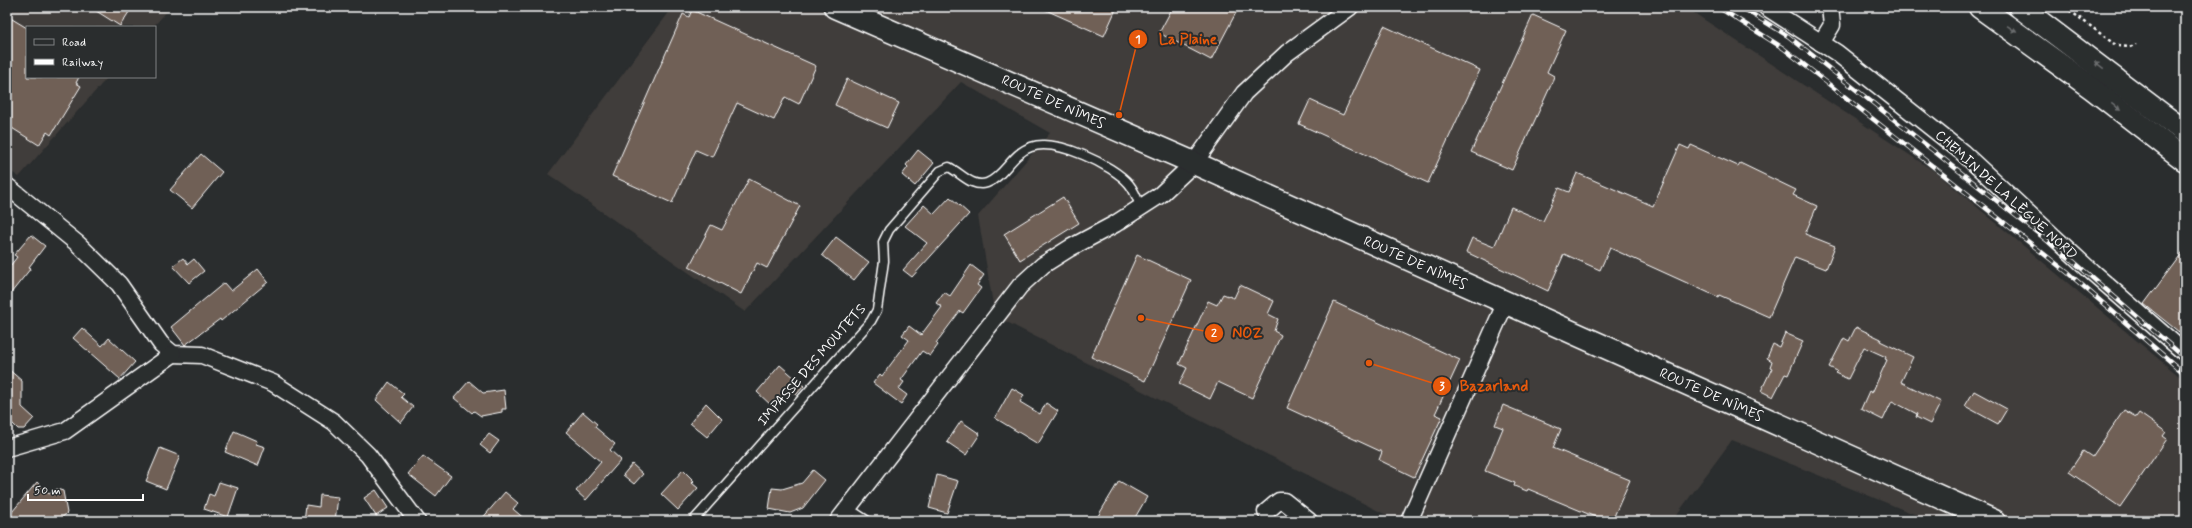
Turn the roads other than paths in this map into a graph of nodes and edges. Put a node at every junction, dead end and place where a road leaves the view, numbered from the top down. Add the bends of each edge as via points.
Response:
1 (835, 7) edge
2 (1350, 7) edge
3 (1766, 7) edge
4 (1830, 7) edge
5 (1980, 7) edge
6 (2020, 7) edge
7 (1821, 43) junction
8 (2185, 132) edge
9 (2185, 160) edge
10 (1194, 163) junction
11 (9, 191) edge
12 (1141, 209) junction
13 (1505, 304) junction
14 (2185, 353) edge
15 (173, 354) junction
16 (7, 448) edge
17 (848, 508) junction
18 (1266, 512) dead end
19 (417, 521) edge
20 (693, 521) edge
21 (838, 521) edge
22 (868, 521) edge
23 (1310, 521) edge
24 (1409, 521) edge
25 (1994, 521) edge

1 - 10 main road, ROUTE DE NÎMES
2 - 10 street via 1287,53 1244,93
3 - 7 street, CHEMIN DE LA LÈGUE NORD
4 - 7 street via 1832,25
5 -> 9 main road via 2092,88
8 -> 6 main road
7 - 14 street, CHEMIN DE LA LÈGUE NORD via 1962,152 2092,272
10 - 12 street
10 - 13 main road, ROUTE DE NÎMES
11 - 15 street via 78,244 119,284 161,344
12 - 17 street via 1043,265 1020,286
12 - 20 lane, IMPASSE DES MOUTETS via 1129,184 1115,172 1074,151 1051,145 1032,146 1014,157 996,178 987,183 977,184 949,166 940,171 889,230 884,242 877,310 871,321
13 - 24 street
13 - 25 main road, ROUTE DE NÎMES
15 - 16 street via 65,431
15 - 19 street via 202,355 273,383 334,422 368,455
17 - 21 street
17 - 22 lane
18 - 23 street via 1279,501 1284,501

